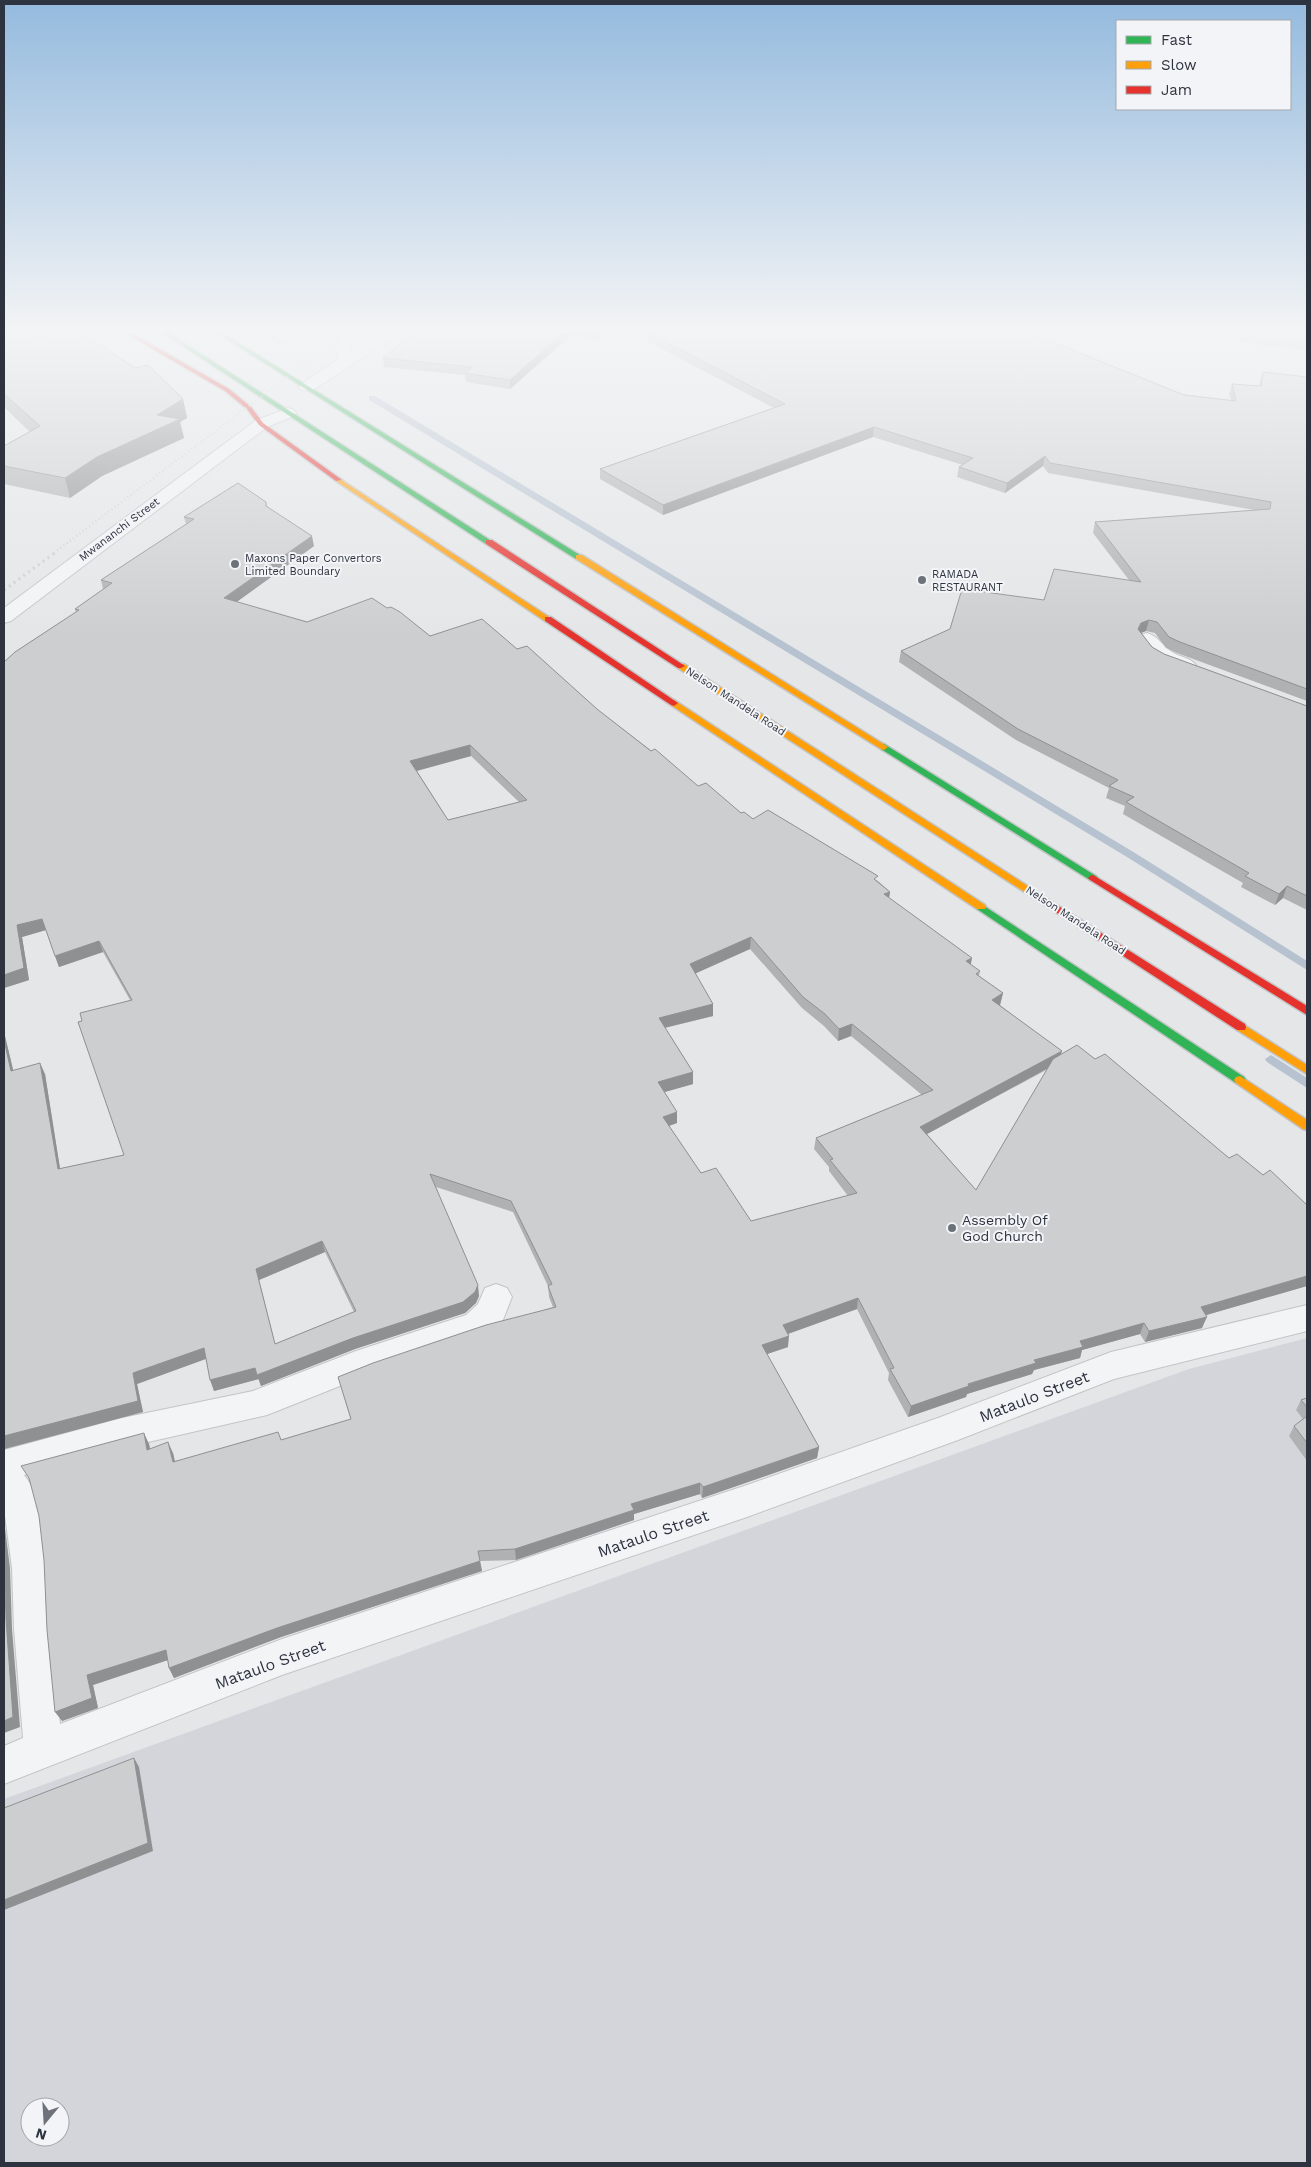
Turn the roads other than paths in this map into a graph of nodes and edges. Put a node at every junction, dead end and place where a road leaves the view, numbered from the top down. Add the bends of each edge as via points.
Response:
1 (249, 433) edge
2 (274, 433) edge
3 (321, 433) edge
4 (381, 433) edge
5 (4, 617) edge
6 (1147, 639) edge
7 (1202, 671) edge
8 (1307, 1011) edge
9 (1307, 1070) edge
10 (1307, 1126) edge
11 (496, 1297) dead end
12 (1307, 1318) edge
13 (4, 1465) edge
14 (4, 1476) edge
15 (43, 1751) junction
16 (4, 1765) edge

1 - 5 street, Mwananchi Street
2 - 10 main road via 336,478 1048,950
3 - 9 main road, Nelson Mandela Road
4 - 8 main road
6 - 7 street via 1158,653
11 - 13 street via 492,1311 478,1325 367,1361 255,1405 122,1433
12 - 15 street, Mataulo Street via 1111,1366 756,1498 282,1658
14 - 15 street via 16,1491 24,1517
15 - 16 street, Mataulo Street

